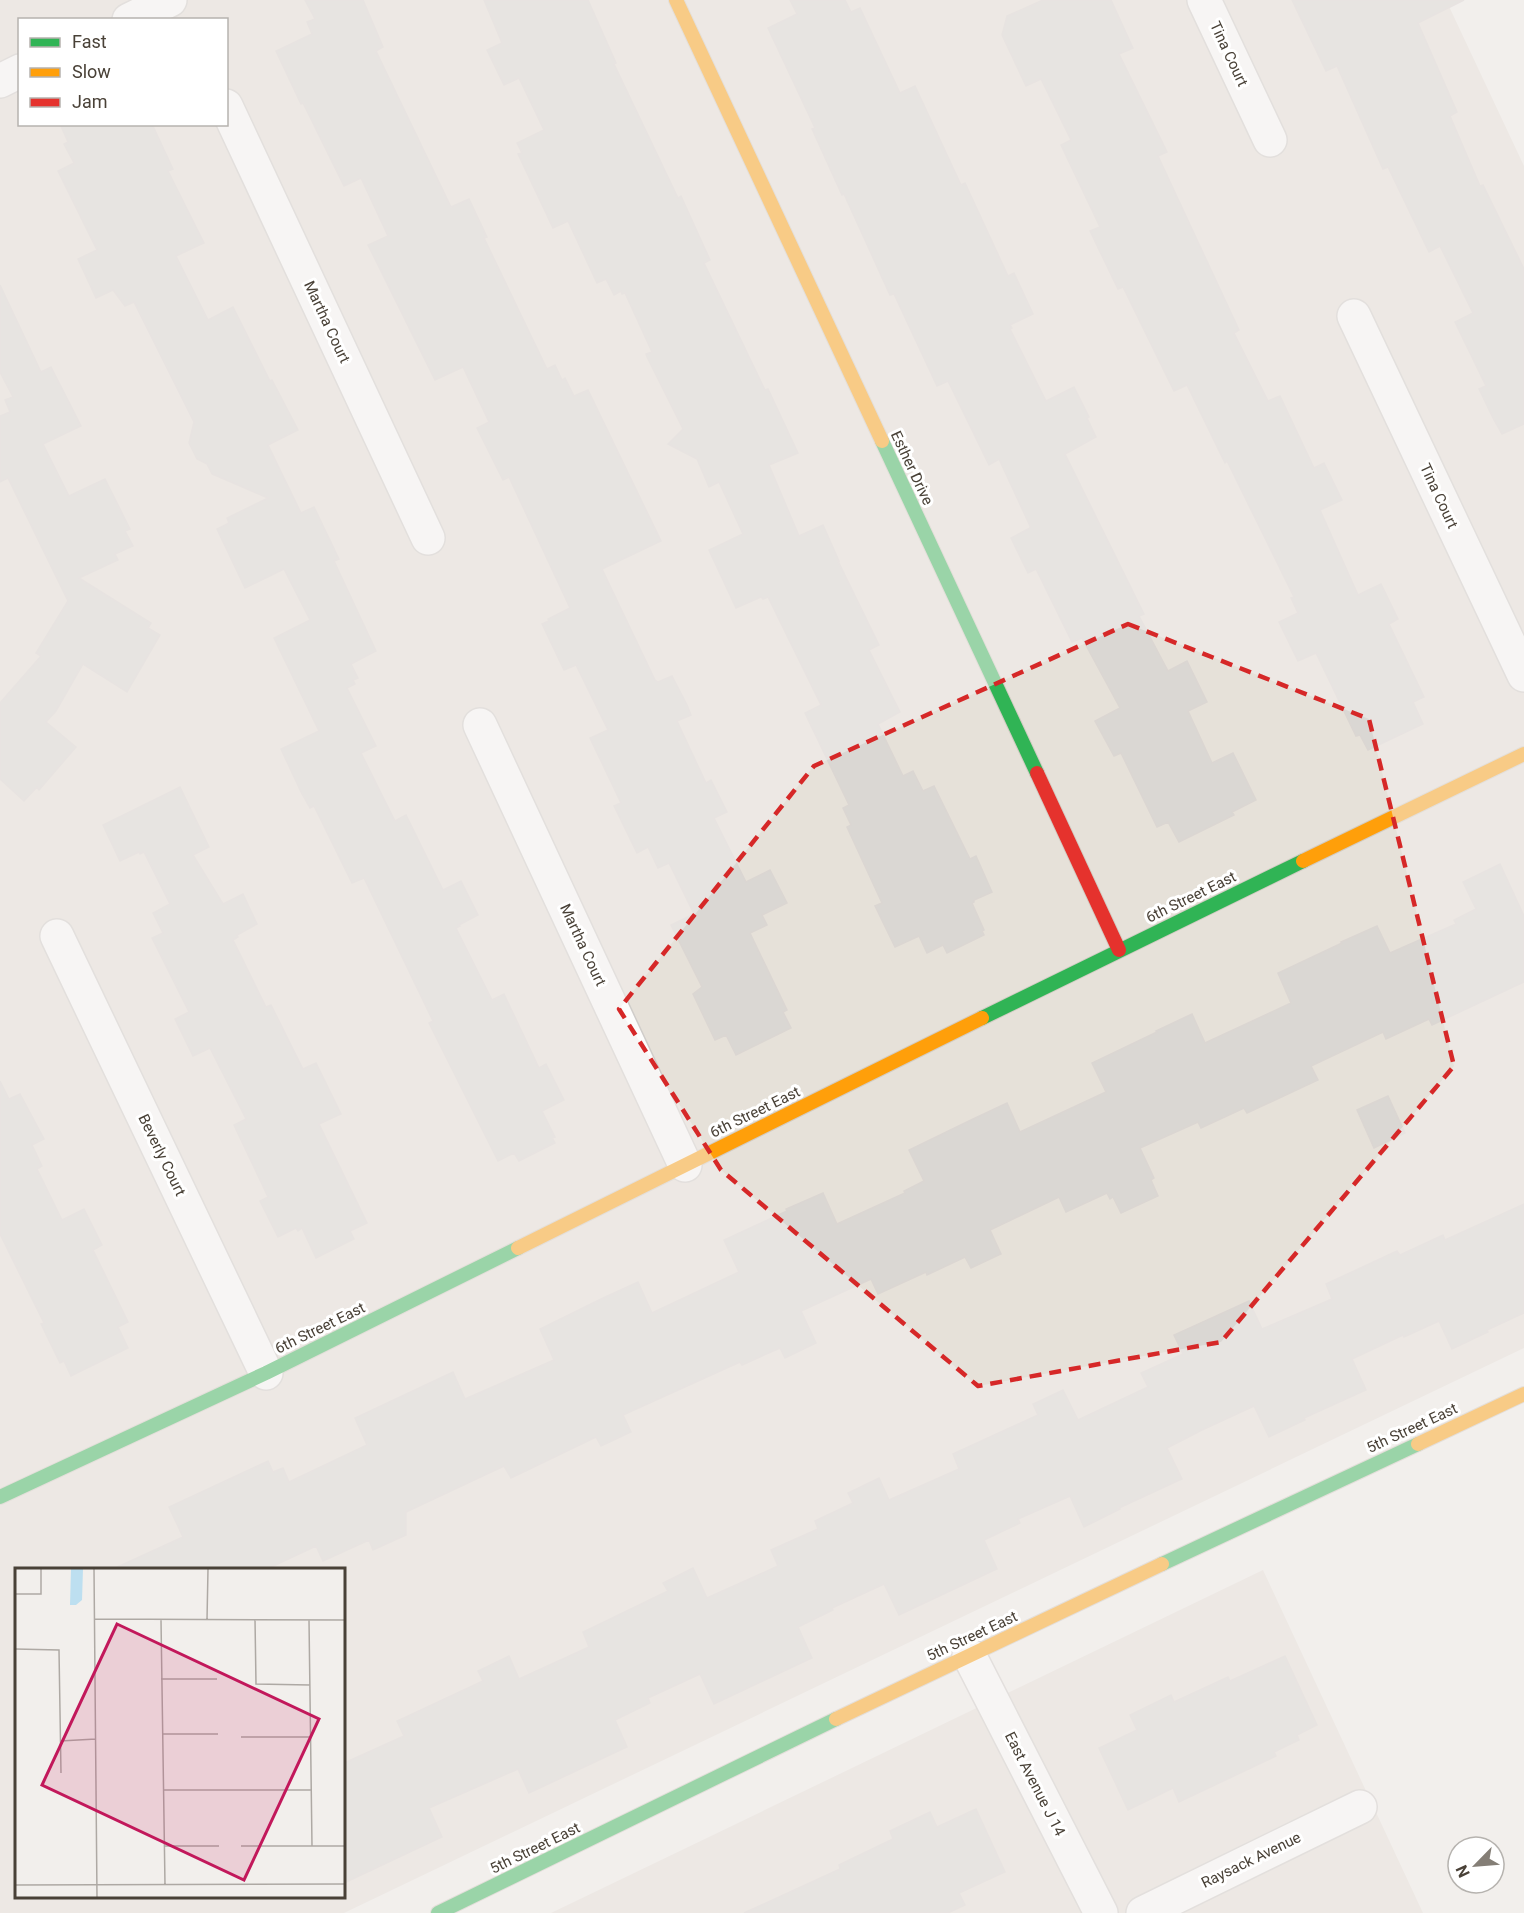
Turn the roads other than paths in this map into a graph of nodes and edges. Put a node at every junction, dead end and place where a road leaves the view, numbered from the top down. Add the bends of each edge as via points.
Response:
1 (170, 0) edge
2 (177, 0) edge
3 (676, 0) edge
4 (1204, 0) edge
5 (133, 18) edge
6 (185, 18) edge
7 (18, 72) edge
8 (0, 81) edge
9 (228, 110) edge
10 (1270, 140) dead end
11 (1354, 316) dead end
12 (428, 538) dead end
13 (1524, 675) edge
14 (480, 725) dead end
15 (1524, 754) edge
16 (57, 936) dead end
17 (1119, 950) junction
18 (685, 1165) junction
19 (266, 1373) junction
20 (1524, 1394) edge
21 (0, 1497) edge
22 (969, 1655) junction
23 (1360, 1807) dead end
24 (438, 1913) edge
25 (1101, 1913) edge
26 (1143, 1913) edge

1 - 5 street
2 - 6 street
3 - 17 street, Esther Drive
4 - 10 street, Tina Court
7 - 8 street
9 - 12 street, Martha Court
11 - 13 street, Tina Court
14 - 18 street, Martha Court
15 - 17 street, 6th Street East
16 - 19 street, Beverly Court
17 - 18 street, 6th Street East
18 - 19 street, 6th Street East
19 - 21 street, 6th Street East
20 - 22 street, 5th Street East
22 - 24 street, 5th Street East
22 - 25 street, East Avenue J 14
23 - 26 street, Raysack Avenue

